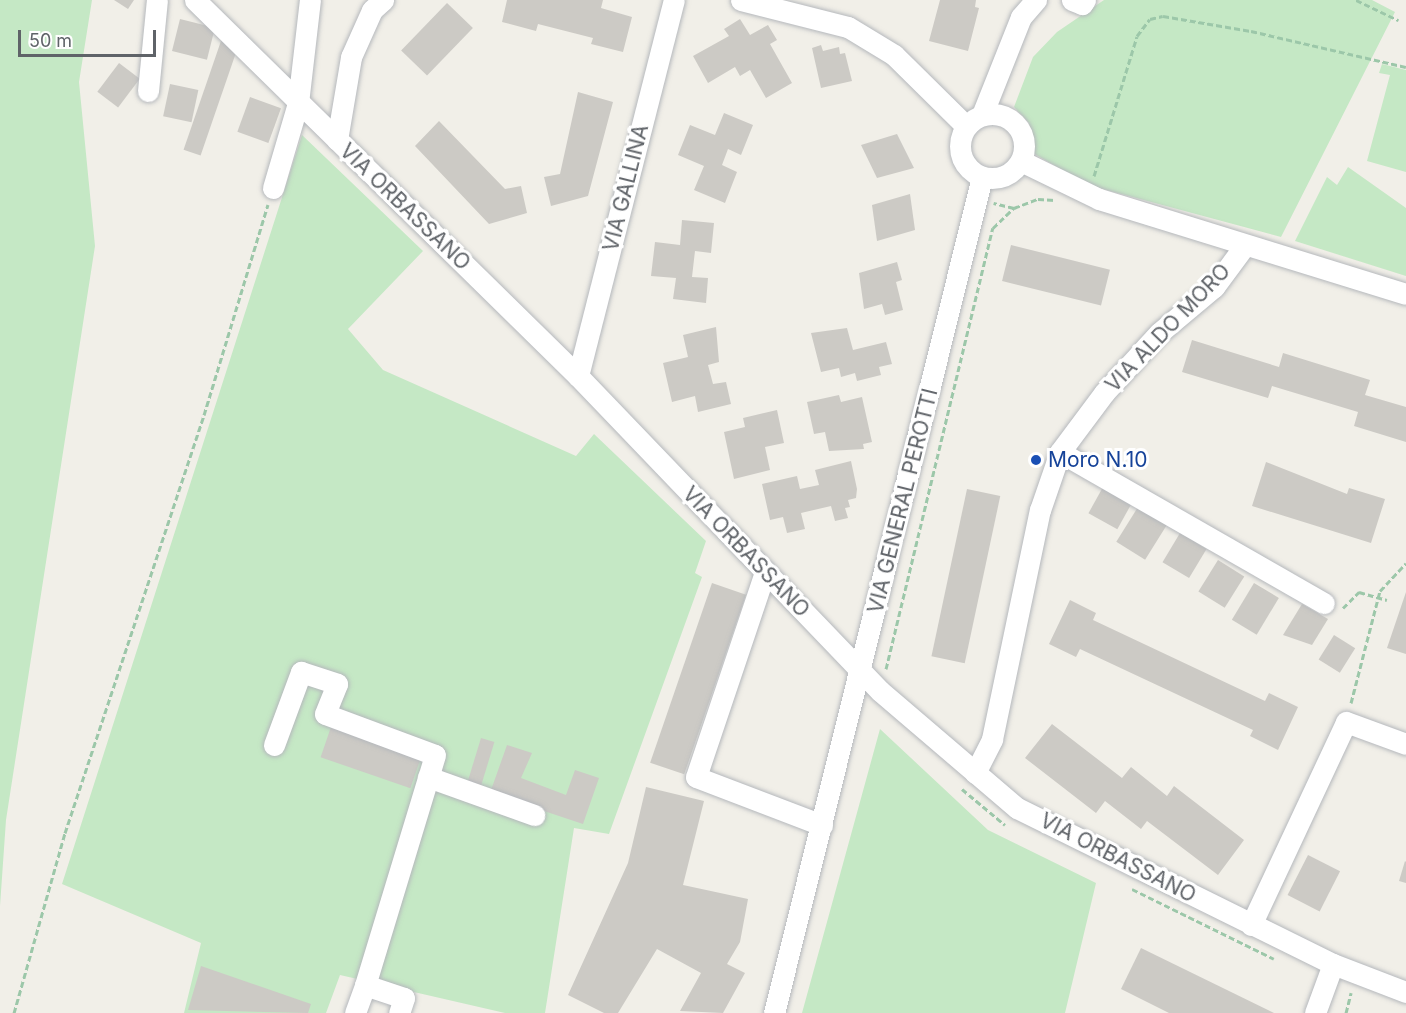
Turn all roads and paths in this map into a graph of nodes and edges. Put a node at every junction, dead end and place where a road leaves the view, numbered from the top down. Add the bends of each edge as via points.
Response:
1 (157, 0) edge
2 (195, 0) edge
3 (310, 0) edge
4 (383, 0) edge
5 (674, 0) edge
6 (741, 0) edge
7 (1036, 0) edge
8 (1072, 0) edge
9 (1085, 0) edge
10 (1356, 0) edge
11 (1398, 20) dead end
12 (1406, 67) edge
13 (147, 91) dead end
14 (298, 103) junction
15 (974, 120) junction
16 (337, 140) junction
17 (1021, 160) junction
18 (982, 177) junction
19 (273, 188) joint
20 (1089, 195) junction
21 (977, 198) junction
22 (1060, 201) dead end
23 (1014, 208) junction
24 (1245, 244) junction
25 (1406, 294) edge
26 (578, 376) junction
27 (1060, 452) junction
28 (1406, 563) edge
29 (765, 572) junction
30 (1378, 598) junction
31 (1387, 600) dead end
32 (1324, 603) joint
33 (861, 672) junction
34 (880, 691) junction
35 (1346, 722) junction
36 (1406, 744) edge
37 (274, 745) dead end
38 (975, 773) junction
39 (428, 777) junction
40 (534, 815) dead end
41 (822, 825) junction
42 (1251, 925) junction
43 (1333, 964) junction
44 (365, 985) junction
45 (1406, 992) edge
46 (1352, 993) dead end
47 (14, 1013) edge
48 (356, 1013) edge
49 (399, 1013) edge
50 (774, 1013) edge
51 (1315, 1013) edge
52 (1346, 1013) edge

1 - 13 street
2 - 14 street, VIA ORBASSANO
3 - 14 street
4 - 16 street via 372,10 351,57
5 - 26 street, VIA GALLINA
6 - 15 street via 848,27 894,55
7 - 15 street via 1021,17
8 - 9 street via 1082,4
10 - 11 path
12 - 20 path via 1251,31 1163,16 1150,19 1137,36
14 - 16 street, VIA ORBASSANO
14 - 19 street
15 - 17 street via 1000,115 1020,130
15 - 18 street via 959,149 964,162
16 - 26 street, VIA ORBASSANO
17 - 18 street via 1002,177
17 - 20 street
18 - 21 street, VIA GENERAL PEROTTI
19 - 47 path via 215,381 65,832
20 - 24 street
21 - 23 path
21 - 33 street, VIA GENERAL PEROTTI
22 - 23 path via 1038,199
23 - 34 path via 993,228
24 - 25 street, VIA ALDO MORO
24 - 27 street, VIA ALDO MORO via 1214,287 1159,333 1104,393
26 - 29 street, VIA ORBASSANO
27 - 32 street
27 - 38 street, VIA ALDO MORO via 1040,510 992,739
28 - 30 path
29 - 33 street, VIA ORBASSANO
29 - 41 street via 696,777
30 - 31 path
30 - 32 path via 1359,592 1339,612
30 - 35 path
33 - 34 street, VIA ORBASSANO
33 - 41 street, VIA GENERAL PEROTTI
34 - 38 street, VIA ORBASSANO
35 - 36 street
35 - 42 street
37 - 39 street via 301,672 337,684 325,714 435,755
38 - 42 street, VIA ORBASSANO via 1017,808
39 - 40 street
39 - 44 street
41 - 50 street, VIA GENERAL PEROTTI
42 - 43 street, VIA ORBASSANO
43 - 45 street, VIA ORBASSANO
43 - 51 street
44 - 48 street
44 - 49 street via 404,998
46 - 52 path

